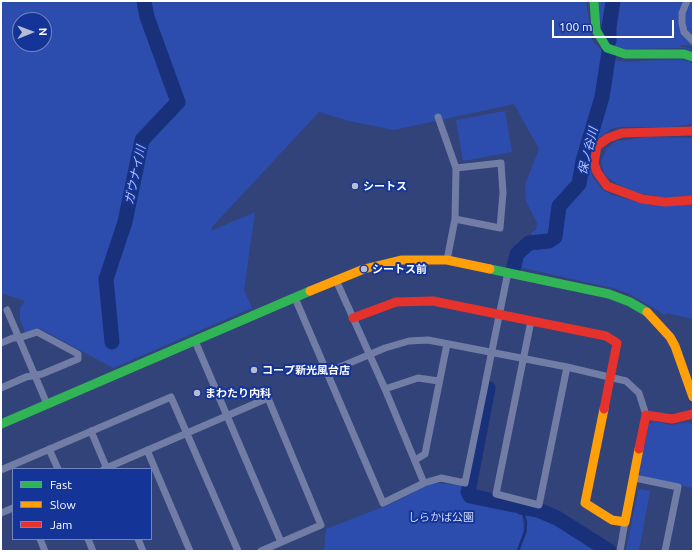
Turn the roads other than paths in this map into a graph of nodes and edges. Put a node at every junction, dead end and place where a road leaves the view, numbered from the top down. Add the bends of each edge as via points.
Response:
1 (594, 1) edge
2 (687, 1) edge
3 (693, 40) edge
4 (693, 57) edge
5 (438, 117) dead end
6 (693, 132) edge
7 (456, 168) junction
8 (693, 200) edge
9 (455, 219) junction
10 (447, 260) junction
11 (508, 272) junction
12 (336, 280) junction
13 (295, 298) junction
14 (7, 310) dead end
15 (499, 314) junction
16 (353, 318) junction
17 (532, 321) junction
18 (19, 338) junction
19 (195, 341) junction
20 (1, 343) edge
21 (447, 344) junction
22 (491, 352) junction
23 (369, 355) junction
24 (523, 359) junction
25 (567, 367) junction
26 (328, 372) junction
27 (35, 374) junction
28 (609, 377) junction
29 (439, 381) junction
30 (1, 388) edge
31 (385, 389) junction
32 (693, 396) edge
33 (48, 404) junction
34 (693, 414) edge
35 (226, 415) junction
36 (646, 415) junction
37 (1, 424) edge
38 (91, 431) junction
39 (186, 433) junction
40 (49, 449) junction
41 (147, 450) junction
42 (415, 460) junction
43 (58, 468) edge
44 (106, 468) edge
45 (108, 468) edge
46 (1, 470) edge
47 (634, 478) junction
48 (424, 482) junction
49 (12, 508) edge
50 (1, 513) edge
51 (625, 522) junction
52 (40, 540) edge
53 (88, 540) edge
54 (138, 540) edge
55 (281, 542) junction
56 (45, 551) edge
57 (93, 551) edge
58 (143, 551) edge
59 (190, 551) edge
60 (238, 551) edge
61 (261, 551) edge
62 (620, 551) edge
63 (665, 551) edge

1 - 4 street via 596,30 607,48 625,54 684,54
2 - 3 street via 682,13 682,23 684,32
5 - 7 street
6 - 8 street via 622,133 608,138 597,146 594,163 607,186 642,199 665,202
7 - 9 street
7 - 9 street via 501,163 503,193 500,228
9 - 10 street
10 - 11 street
10 - 12 street via 402,260 364,269
11 - 15 street
11 - 32 street via 609,294 630,302 648,313 664,329 675,346
12 - 13 street
12 - 16 street
13 - 19 street
13 - 26 street
14 - 18 street
15 - 16 street via 433,301 396,302
15 - 17 street
15 - 22 street
16 - 23 street
17 - 24 street
17 - 28 street via 606,336 617,344
18 - 20 street
18 - 27 street
18 - 27 street via 37,332 78,354 78,359 42,374
19 - 33 street
19 - 35 street
21 - 22 street
21 - 23 street via 428,340 409,341
21 - 29 street
22 - 24 street
22 - 48 street via 465,483 441,478
23 - 26 street
23 - 31 street
24 - 25 street
24 - 25 street via 496,494 539,505
25 - 28 street
26 - 48 street via 383,503
27 - 30 street
27 - 33 street
28 - 36 street via 626,381 633,386 639,393
28 - 51 street via 585,503 612,520
29 - 31 street via 418,378
29 - 42 street via 425,454
31 - 42 street
33 - 37 street
34 - 36 street via 672,420
35 - 39 street
35 - 55 street
35 - 55 street via 268,398 321,525
36 - 47 street
38 - 39 street via 171,397
38 - 40 street
38 - 44 street
39 - 41 street
39 - 60 street
40 - 43 street
40 - 46 street
41 - 45 street
41 - 59 street
42 - 48 street
47 - 51 street
47 - 63 street via 678,488
49 - 50 street
51 - 62 street
52 - 56 street
53 - 57 street
54 - 58 street
55 - 61 street

